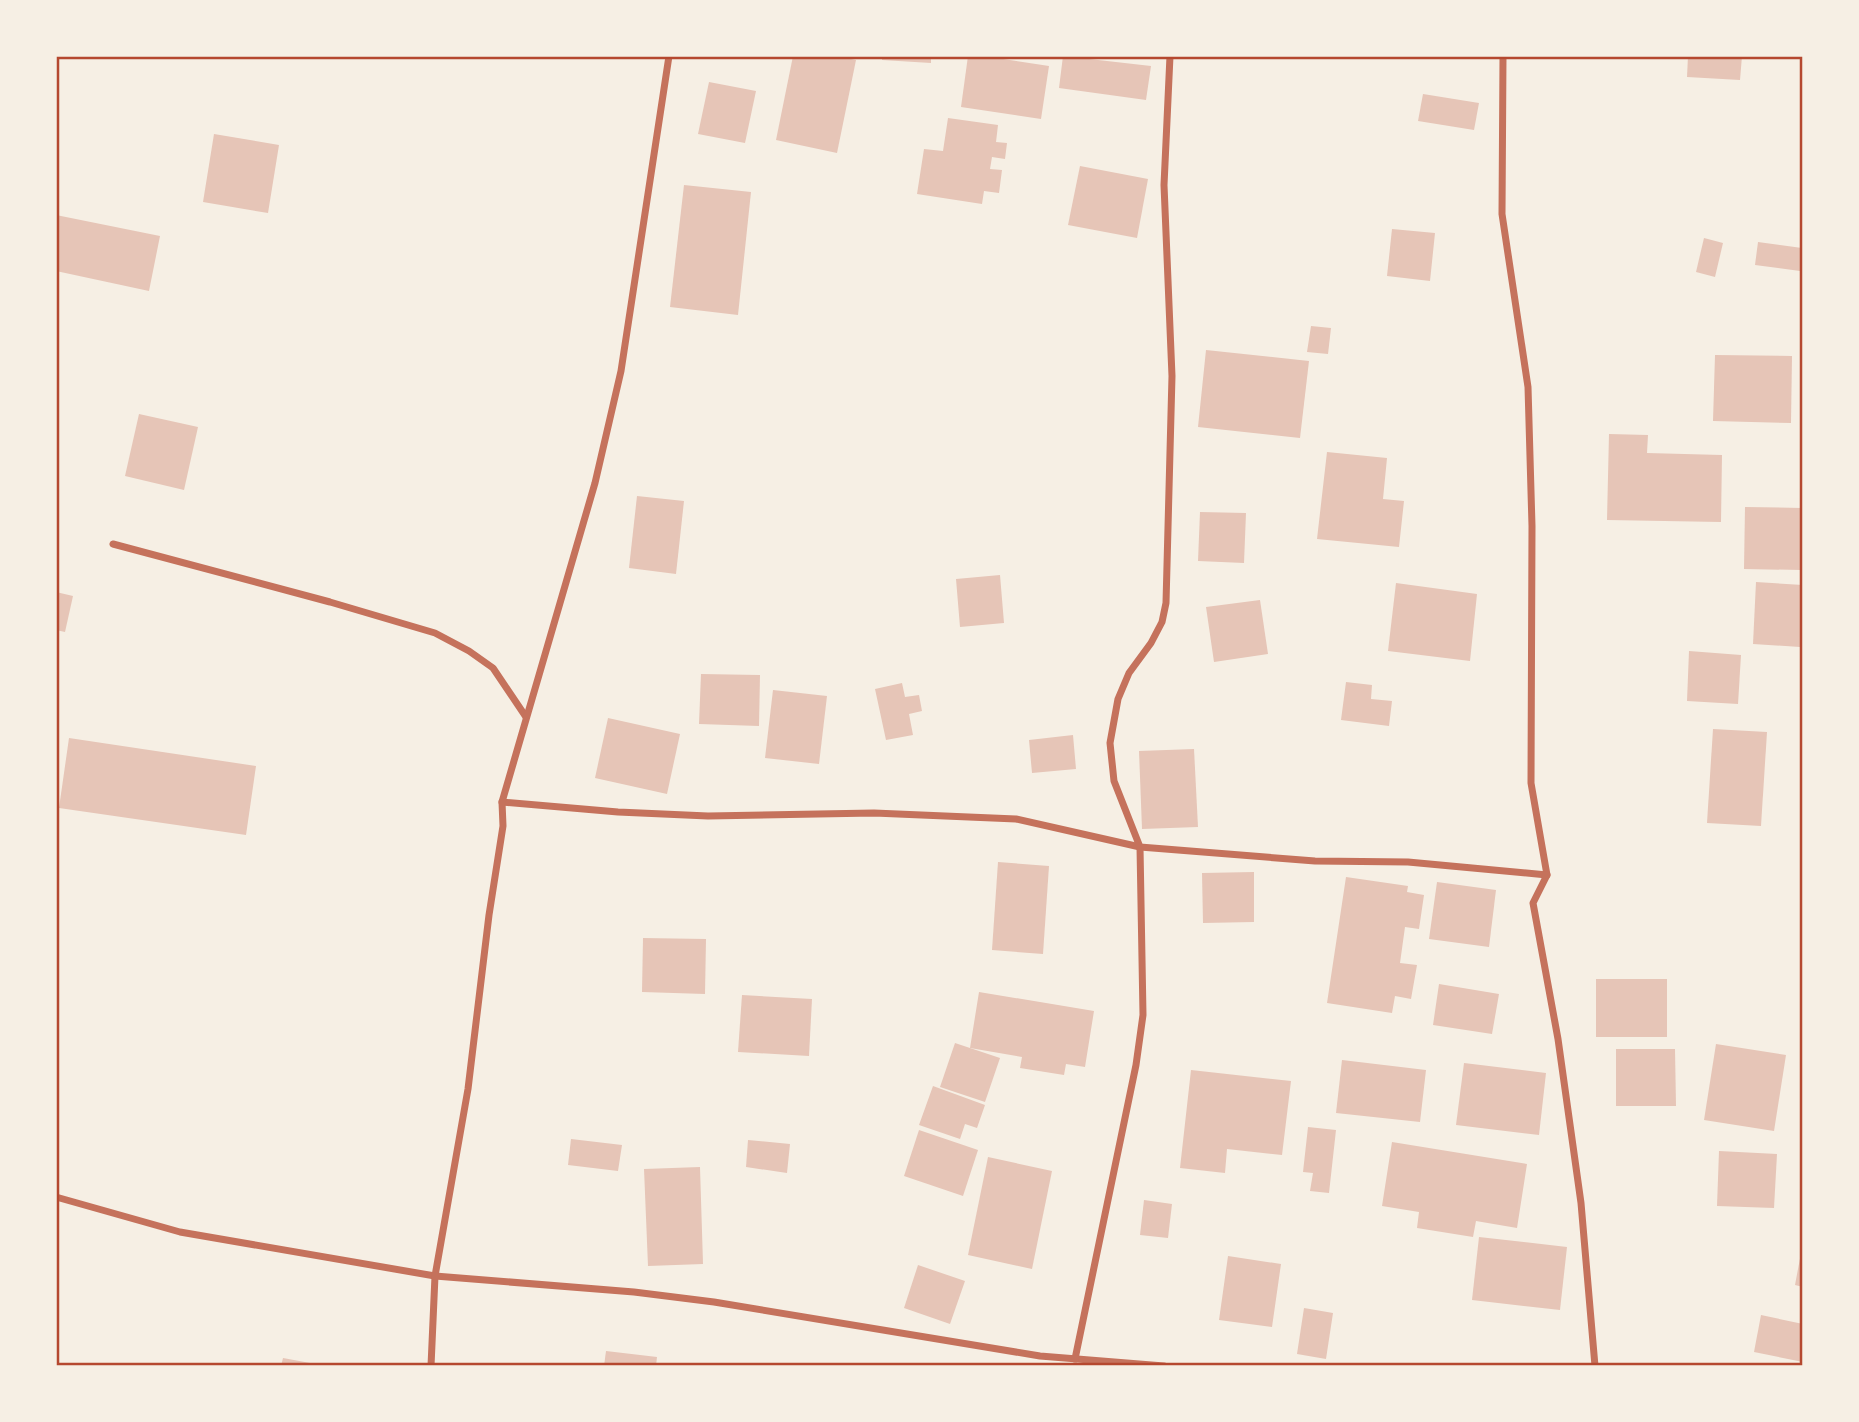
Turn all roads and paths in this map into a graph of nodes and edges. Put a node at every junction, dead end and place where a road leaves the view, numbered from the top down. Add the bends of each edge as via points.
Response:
1 (669, 56) edge
2 (1170, 56) edge
3 (1503, 56) edge
4 (113, 544) dead end
5 (526, 717) junction
6 (502, 802) junction
7 (1140, 847) junction
8 (1547, 875) junction
9 (56, 1197) edge
10 (435, 1276) junction
11 (1075, 1359) junction
12 (431, 1366) edge
13 (1164, 1366) edge
14 (1595, 1366) edge

1 - 5 street via 621,371 595,483
2 - 7 street via 1164,185 1172,376 1166,603 1152,643 1129,673 1118,699 1110,743 1114,782
3 - 8 street via 1502,214 1528,387 1531,783
4 - 5 street via 435,634 493,668
5 - 6 street
6 - 7 street via 708,816 874,813 1016,818
6 - 10 street via 503,826 468,1090
7 - 8 street
7 - 11 street via 1143,1014
8 - 14 street via 1534,903 1581,1203
9 - 10 street via 180,1232
10 - 11 street via 701,1300
10 - 12 street
11 - 13 street

